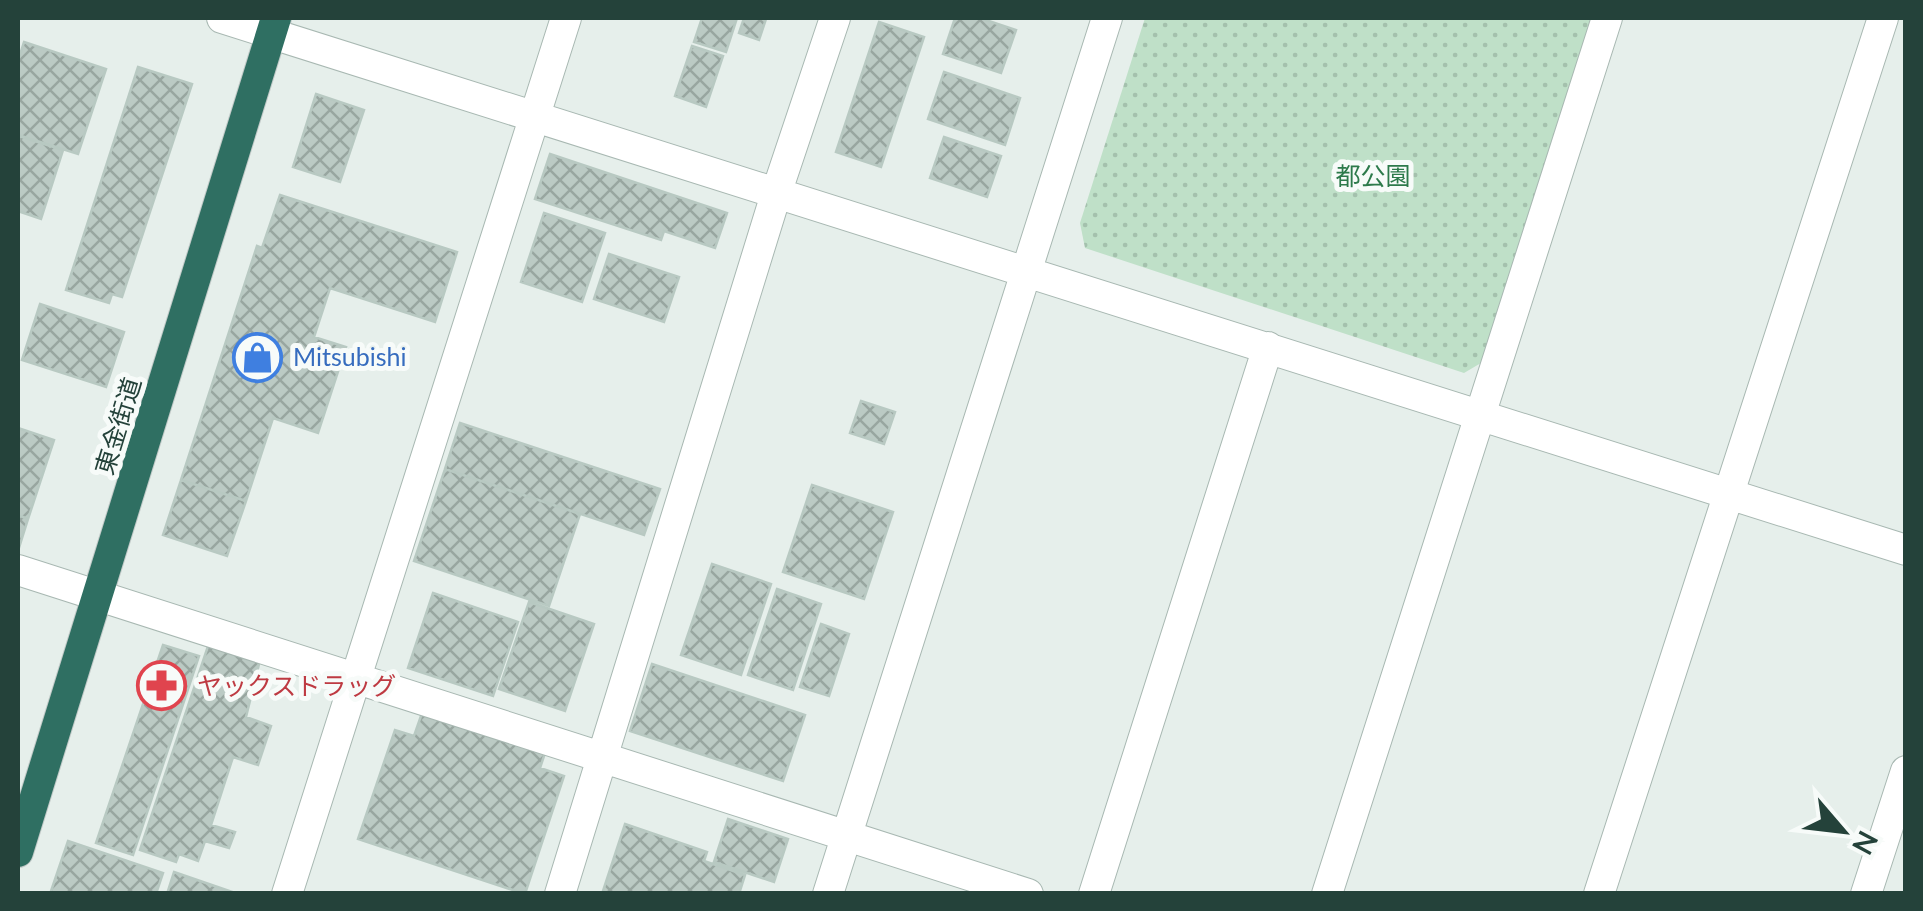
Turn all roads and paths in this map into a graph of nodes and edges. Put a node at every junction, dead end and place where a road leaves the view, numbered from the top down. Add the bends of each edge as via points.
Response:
1 (222, 18) edge
2 (566, 18) edge
3 (835, 18) edge
4 (1107, 18) edge
5 (1607, 18) edge
6 (1883, 18) edge
7 (274, 24) edge
8 (535, 114) junction
9 (777, 191) junction
10 (1027, 270) junction
11 (1268, 347) junction
12 (1480, 415) junction
13 (1727, 493) junction
14 (1906, 550) edge
15 (18, 570) edge
16 (97, 595) junction
17 (357, 677) junction
18 (603, 759) junction
19 (1906, 771) edge
20 (847, 835) junction
21 (18, 852) edge
22 (288, 894) edge
23 (560, 894) edge
24 (828, 894) edge
25 (1028, 894) edge
26 (1094, 894) edge
27 (1326, 894) edge
28 (1599, 894) edge
29 (1866, 894) edge

1 - 7 street
2 - 8 street
3 - 9 street
4 - 10 street
5 - 12 street
6 - 13 street
7 - 8 street
7 - 16 highway, 東金街道
8 - 9 street
8 - 17 street
9 - 10 street
9 - 18 street
10 - 11 street
10 - 20 street
11 - 12 street
11 - 26 street
12 - 13 street
12 - 27 street
13 - 14 street
13 - 28 street
15 - 16 street
16 - 17 street
16 - 21 highway, 東金街道
17 - 18 street
17 - 22 street
18 - 20 street
18 - 23 street
19 - 29 street
20 - 24 street
20 - 25 street

